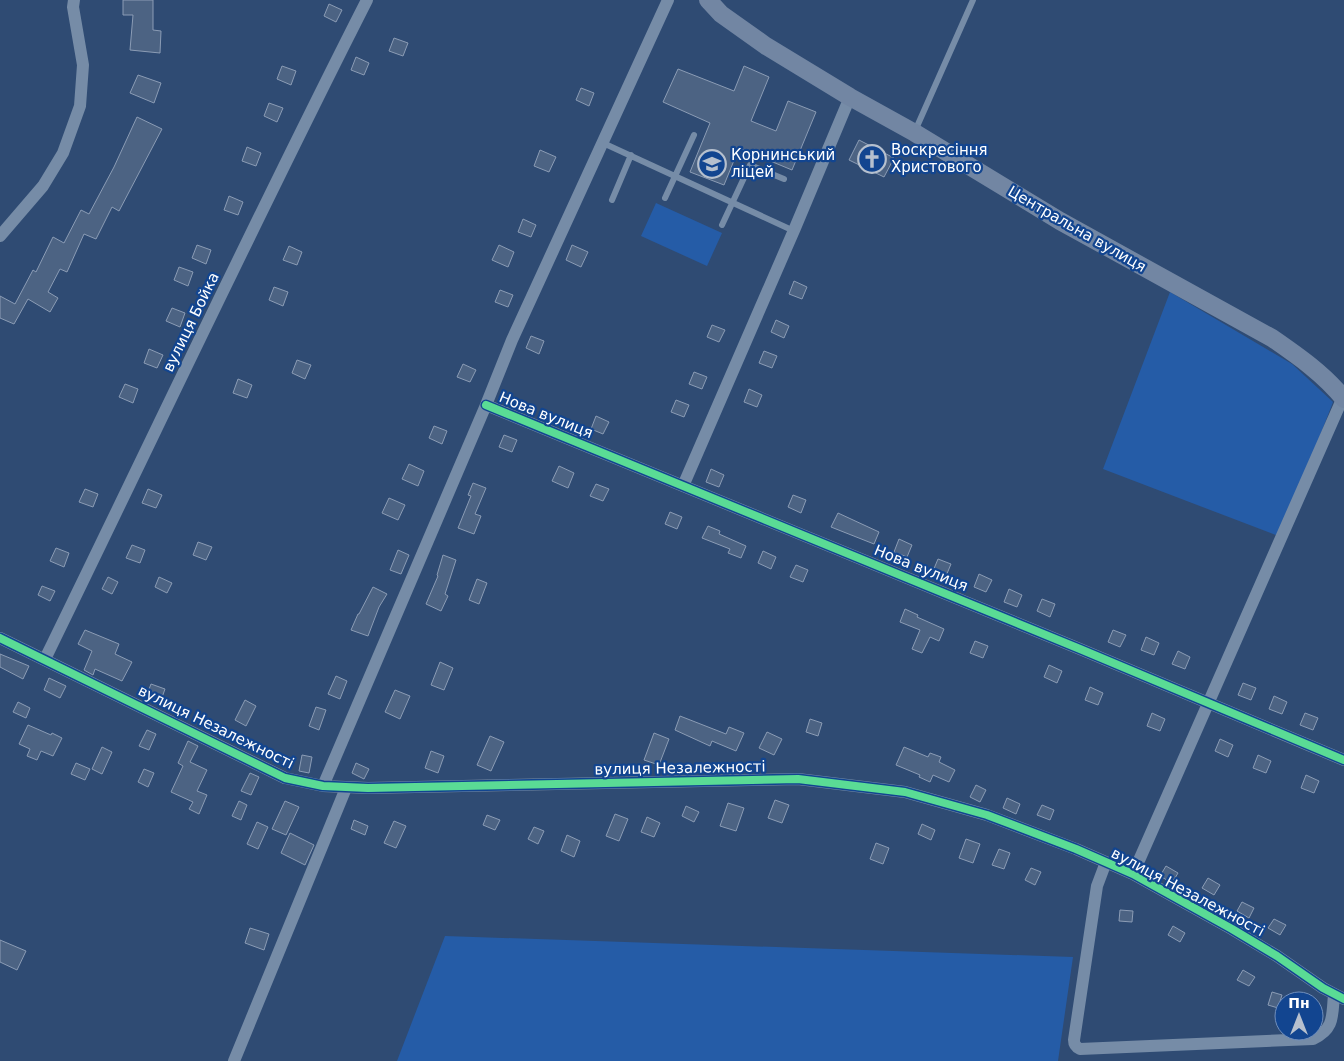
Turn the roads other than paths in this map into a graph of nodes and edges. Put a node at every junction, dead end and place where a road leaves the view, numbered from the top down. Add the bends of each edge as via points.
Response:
1 (74, 0) edge
2 (366, 0) edge
3 (668, 0) edge
4 (708, 0) edge
5 (972, 0) edge
6 (850, 96) junction
7 (915, 132) junction
8 (694, 135) dead end
9 (603, 143) junction
10 (631, 156) junction
11 (674, 176) junction
12 (784, 179) dead end
13 (665, 198) dead end
14 (612, 200) dead end
15 (731, 202) junction
16 (722, 225) dead end
17 (794, 231) junction
18 (0, 236) edge
19 (1343, 397) edge
20 (486, 405) junction
21 (683, 486) junction
22 (0, 638) edge
23 (45, 659) junction
24 (1208, 703) junction
25 (1344, 760) edge
26 (322, 786) junction
27 (346, 788) junction
28 (1106, 862) junction
29 (1133, 874) junction
30 (1339, 997) edge
31 (234, 1061) edge

1 - 18 street via 82,66 80,106 63,153 42,186
2 - 23 street, вулиця Бойка
3 - 9 street
4 - 6 street, Центральна вулиця via 721,14 766,46
5 - 7 lane
6 - 7 street, Центральна вулиця
6 - 17 street
7 - 19 street, Центральна вулиця via 1060,221 1272,338 1305,361
8 - 11 lane
9 - 10 lane
9 - 20 street via 512,340
10 - 11 lane
10 - 14 lane
11 - 13 lane
11 - 15 lane
12 - 15 lane via 750,165
15 - 16 lane
15 - 17 lane
17 - 21 street
19 - 24 street
20 - 21 street, Нова вулиця
20 - 26 street
21 - 24 street, Нова вулиця
22 - 23 street, вулиця Незалежності
23 - 26 street, вулиця Незалежності via 286,778
24 - 25 street, Нова вулиця
24 - 29 street
26 - 27 street, вулиця Незалежності
27 - 28 street, вулиця Незалежності via 798,779 905,792 987,815
27 - 31 street
28 - 29 street, вулиця Незалежності
28 - 30 street via 1097,886 1074,1040 1077,1048 1313,1039 1331,1025
29 - 30 street, вулиця Незалежності via 1232,929

